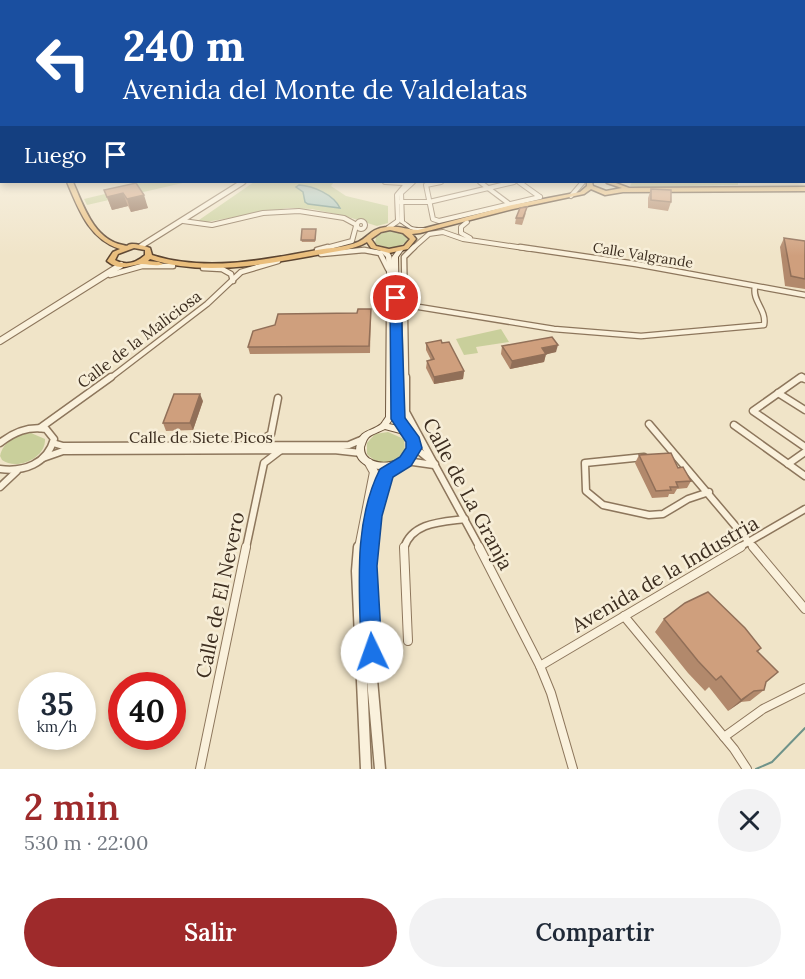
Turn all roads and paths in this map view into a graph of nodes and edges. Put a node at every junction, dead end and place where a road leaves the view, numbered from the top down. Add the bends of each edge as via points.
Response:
1 (65, 184) edge
2 (71, 184) edge
3 (242, 184) edge
4 (394, 184) edge
5 (404, 184) edge
6 (410, 184) edge
7 (432, 184) edge
8 (483, 184) edge
9 (508, 184) edge
10 (520, 184) edge
11 (581, 184) edge
12 (590, 184) edge
13 (592, 184) edge
14 (611, 184) edge
15 (489, 188) junction
16 (616, 188) junction
17 (805, 188) edge
18 (399, 189) junction
19 (686, 191) junction
20 (600, 192) junction
21 (695, 193) dead end
22 (571, 196) junction
23 (400, 202) junction
24 (429, 202) junction
25 (508, 203) junction
26 (402, 221) junction
27 (185, 222) junction
28 (467, 222) junction
29 (388, 228) junction
30 (430, 231) junction
31 (407, 232) junction
32 (368, 239) junction
33 (413, 239) junction
34 (478, 241) junction
35 (373, 247) junction
36 (124, 248) junction
37 (146, 250) junction
38 (400, 250) junction
39 (383, 251) junction
40 (115, 253) junction
41 (321, 254) junction
42 (268, 260) junction
43 (278, 261) junction
44 (141, 262) junction
45 (117, 264) junction
46 (173, 266) junction
47 (203, 268) junction
48 (390, 273) junction
49 (94, 281) junction
50 (232, 282) junction
51 (755, 287) junction
52 (805, 295) edge
53 (404, 298) junction
54 (419, 307) junction
55 (404, 313) junction
56 (0, 339) edge
57 (404, 367) junction
58 (804, 378) edge
59 (397, 386) junction
60 (778, 393) junction
61 (278, 398) dead end
62 (805, 410) edge
63 (60, 416) junction
64 (650, 424) dead end
65 (734, 425) dead end
66 (384, 426) junction
67 (39, 428) junction
68 (403, 430) junction
69 (50, 432) junction
70 (271, 434) junction
71 (4, 437) edge
72 (362, 440) junction
73 (413, 441) junction
74 (0, 443) edge
75 (53, 443) junction
76 (805, 447) edge
77 (252, 448) junction
78 (281, 448) junction
79 (361, 453) junction
80 (675, 454) junction
81 (664, 455) edge
82 (652, 456) edge
83 (43, 458) junction
84 (406, 461) junction
85 (264, 463) junction
86 (369, 463) junction
87 (788, 464) junction
88 (436, 465) junction
89 (393, 467) junction
90 (0, 470) edge
91 (18, 470) junction
92 (805, 476) edge
93 (2, 485) edge
94 (709, 492) junction
95 (805, 509) edge
96 (465, 519) junction
97 (750, 544) junction
98 (805, 609) edge
99 (624, 616) junction
100 (408, 641) dead end
101 (540, 666) junction
102 (805, 688) edge
103 (724, 737) junction
104 (200, 769) edge
105 (366, 769) edge
106 (380, 769) edge
107 (573, 769) edge
108 (747, 769) edge

1 - 40 highway via 86,228
2 - 36 highway via 95,232 113,246
3 - 27 street
4 - 18 street
5 - 18 street
6 - 23 street via 402,190
7 - 24 street via 426,185
8 - 15 street
9 - 15 street
10 - 25 street via 540,197
11 - 22 street
12 - 22 highway
13 - 20 highway
14 - 16 highway
15 - 24 street
15 - 25 street
16 - 17 highway
16 - 19 highway
16 - 20 highway
17 - 19 highway
18 - 29 street via 398,221
19 - 21 highway
20 - 28 highway
22 - 30 highway via 512,207
23 - 24 street
23 - 26 street
24 - 25 street via 433,219 439,221
26 - 30 main road via 412,228
26 - 31 main road
27 - 37 street
27 - 42 street via 212,225 262,213 292,211 344,218 356,225 352,241
28 - 30 highway
28 - 34 street via 461,233
29 - 31 highway
29 - 32 highway
30 - 31 highway
30 - 33 highway
30 - 34 street
30 - 53 street, Calle de La Granja via 404,257
31 - 33 highway
32 - 35 highway
32 - 42 highway via 359,244
33 - 38 highway via 410,246
34 - 51 street, Calle Valgrande via 636,264
35 - 39 highway
35 - 41 highway
36 - 37 highway
36 - 40 highway
37 - 42 highway via 161,260 192,264
37 - 44 highway
38 - 39 highway
38 - 59 main road via 395,257
39 - 48 main road via 389,256
40 - 45 highway via 111,258
41 - 43 highway
41 - 48 street via 364,250 380,253
43 - 47 highway
43 - 50 street, Calle de la Maliciosa via 244,270
44 - 45 highway
44 - 46 highway
45 - 49 street
45 - 56 street
46 - 47 highway
46 - 49 street via 130,268
47 - 50 street via 227,271
48 - 66 main road via 390,417
49 - 56 street
50 - 63 street, Calle de la Maliciosa
51 - 52 street, Calle Valgrande
51 - 54 street via 766,316 764,325 641,336 554,329
53 - 54 street
53 - 55 street, Calle de La Granja
54 - 55 street
55 - 57 street, Calle de La Granja
57 - 59 street
57 - 88 street, Calle de La Granja via 406,412
58 - 60 street
59 - 68 main road via 398,419
60 - 62 street
60 - 76 street via 753,411
61 - 70 street
63 - 67 street, Calle de la Maliciosa
63 - 69 street, Calle de la Maliciosa
64 - 80 street
65 - 87 street
66 - 68 main road
66 - 72 main road via 370,430
67 - 69 street
67 - 71 street, Calle de la Maliciosa
68 - 73 main road
69 - 75 street
70 - 77 street
70 - 78 street
71 - 74 street
72 - 78 street, Calle de Siete Picos via 349,445
72 - 79 main road
73 - 84 main road via 414,448
73 - 88 street
75 - 77 street, Calle de Siete Picos
75 - 83 street
76 - 87 street
77 - 78 street, Calle de Siete Picos
77 - 83 street, Calle de Siete Picos via 63,451
77 - 85 street
78 - 79 street, Calle de Siete Picos
78 - 85 street
79 - 86 main road
80 - 81 street
80 - 94 street
82 - 94 street via 585,463 586,490 603,505 649,515 663,514
83 - 91 street, Calle de Siete Picos
84 - 88 street
84 - 89 main road
85 - 104 street, Calle de El Nevero
86 - 89 main road
86 - 105 street via 374,472 357,571
87 - 92 street
88 - 96 street, Calle de La Granja
89 - 106 street via 381,482 368,566
90 - 91 street
90 - 93 street
91 - 93 street
94 - 97 street
95 - 97 street, Avenida de la Industria
96 - 100 street via 416,528 407,536 404,547
96 - 101 street, Calle de La Granja
97 - 98 street
97 - 99 street, Avenida de la Industria
99 - 101 street, Avenida de la Industria
99 - 103 street
101 - 107 street, Calle de La Granja
102 - 103 street via 762,710
103 - 108 street

